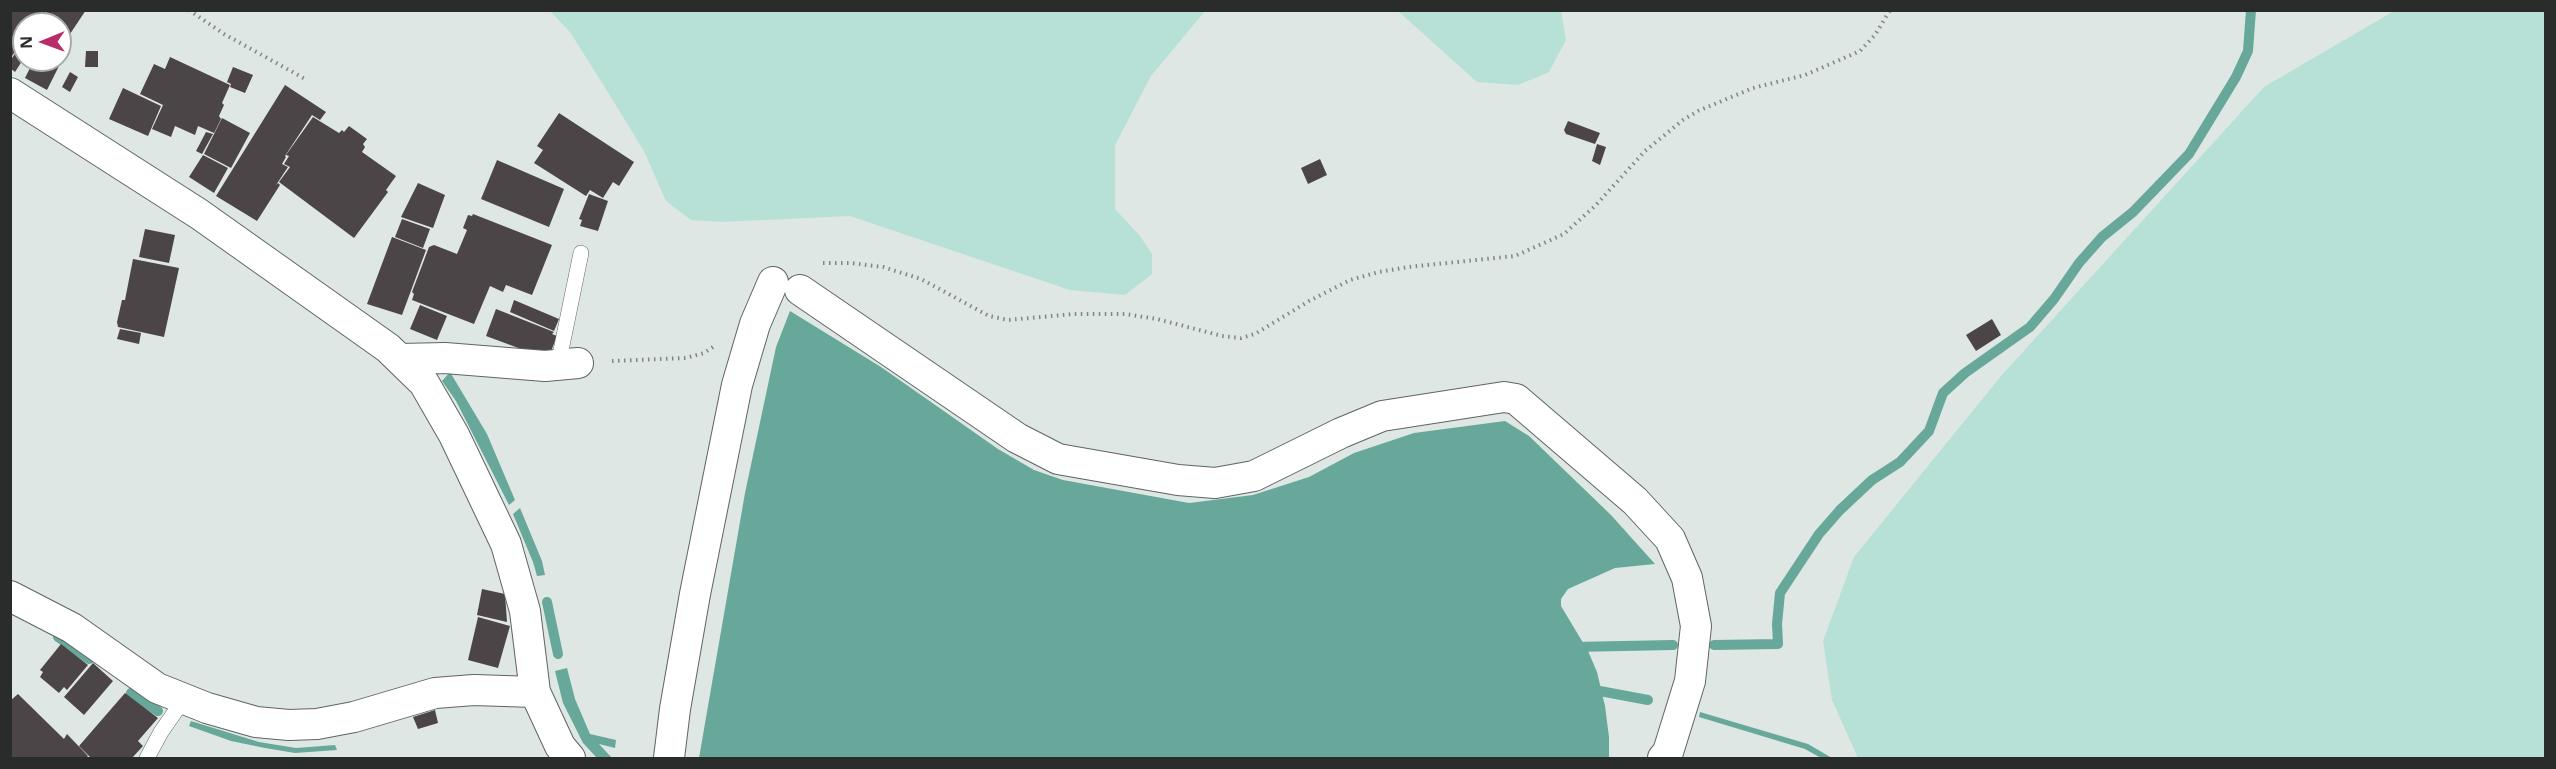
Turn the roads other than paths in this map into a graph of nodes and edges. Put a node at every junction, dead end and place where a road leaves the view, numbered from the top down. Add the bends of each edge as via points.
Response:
1 (10, 93) edge
2 (581, 253) dead end
3 (400, 359) junction
4 (568, 364) joint
5 (10, 596) edge
6 (535, 692) junction
7 (184, 699) junction
8 (147, 759) edge
9 (570, 759) edge
10 (669, 759) edge
11 (1663, 759) edge

1 - 3 street via 199,214
2 - 4 lane
3 - 4 street
3 - 6 street via 424,383 454,435 506,544 525,611
5 - 7 street via 72,628 157,688
6 - 7 street via 435,693 354,717 289,725 256,722
6 - 9 street
7 - 8 lane
10 - 11 street via 695,594 737,385 755,324 786,286 1017,438 1058,459 1178,480 1215,483 1254,476 1382,416 1504,397 1516,399 1635,501 1670,539 1687,578 1696,626 1690,681

